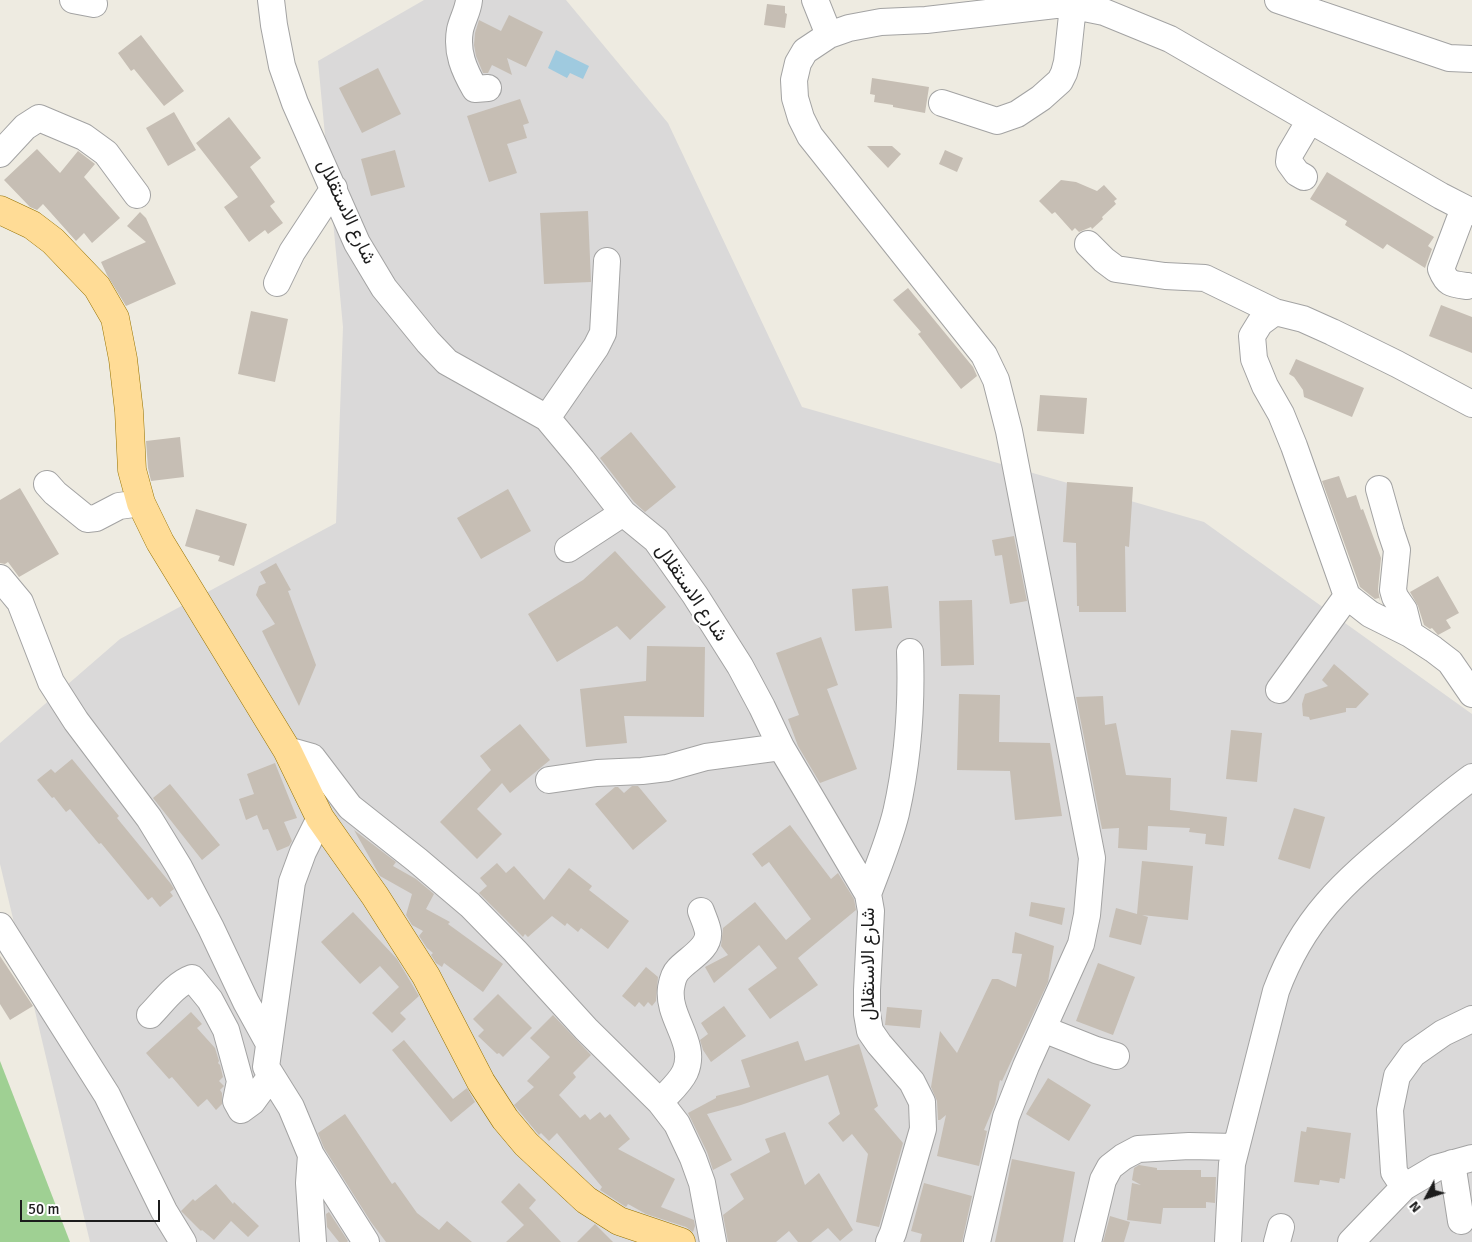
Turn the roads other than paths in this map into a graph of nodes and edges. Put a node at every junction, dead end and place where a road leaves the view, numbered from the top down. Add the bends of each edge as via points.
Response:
1 (271, 0) edge
2 (469, 0) edge
3 (815, 0) edge
4 (1278, 0) edge
5 (1022, 5) edge
6 (1073, 6) junction
7 (829, 35) junction
8 (1472, 59) edge
9 (488, 88) dead end
10 (942, 103) dead end
11 (1310, 120) junction
12 (0, 154) edge
13 (1304, 176) dead end
14 (334, 188) junction
15 (137, 195) dead end
16 (0, 210) edge
17 (1468, 210) edge
18 (1088, 244) dead end
19 (607, 261) dead end
20 (276, 283) dead end
21 (1466, 286) dead end
22 (1275, 312) junction
23 (1472, 404) edge
24 (547, 418) junction
25 (47, 484) dead end
26 (1379, 489) dead end
27 (141, 503) junction
28 (623, 513) junction
29 (568, 549) dead end
30 (0, 578) edge
31 (1347, 596) junction
32 (1410, 634) junction
33 (910, 652) dead end
34 (1279, 690) dead end
35 (1472, 694) edge
36 (781, 747) junction
37 (286, 750) junction
38 (1472, 777) edge
39 (549, 780) dead end
40 (320, 818) junction
41 (868, 894) junction
42 (701, 911) dead end
43 (0, 926) edge
44 (150, 1015) dead end
45 (1472, 1018) edge
46 (1043, 1029) junction
47 (268, 1042) junction
48 (1116, 1056) dead end
49 (271, 1076) junction
50 (660, 1102) junction
51 (1235, 1147) junction
52 (311, 1155) junction
53 (1462, 1161) edge
54 (1404, 1187) junction
55 (1461, 1221) dead end
56 (183, 1242) edge
57 (313, 1242) edge
58 (366, 1242) edge
59 (681, 1242) edge
60 (713, 1242) edge
61 (889, 1242) edge
62 (977, 1242) edge
63 (1088, 1242) edge
64 (1228, 1242) edge
65 (1351, 1242) edge

1 - 14 street, شارع الاستقلال via 282,66 295,103
2 - 9 street via 460,28 458,49 475,89
3 - 7 street
4 - 8 street via 1449,58
5 - 6 street
5 - 7 street via 926,20 881,22
6 - 10 street via 1064,72 1060,81 1041,98 1017,114 997,120
6 - 11 street via 1104,12 1170,39
7 - 46 street via 805,51 798,63 794,80 801,118 830,163 984,355 996,380 1009,431 1092,858 1082,944
11 - 13 street via 1290,154 1289,162 1297,173
11 - 17 street
12 - 15 street via 25,127 39,118 84,137 106,153
14 - 20 street
14 - 24 street, شارع الاستقلال via 357,243 384,288 428,342 447,362
16 - 27 main road via 32,225 53,241 97,287 115,318 129,411 132,470
17 - 21 street via 1440,269 1452,284
18 - 22 street via 1116,269 1205,278
19 - 24 street via 604,333
22 - 23 street via 1303,319 1332,332
22 - 31 street via 1260,323 1252,336 1254,359 1294,446
24 - 28 street, شارع الاستقلال
25 - 27 street via 87,519 96,518 118,506
26 - 32 street via 1397,550 1393,590 1404,610
27 - 37 main road via 178,573
28 - 29 street
28 - 36 street, شارع الاستقلال via 656,540 694,595 740,666
30 - 47 street via 20,602 50,682 150,818 179,867
31 - 32 street via 1370,614
31 - 34 street
32 - 35 street via 1450,662
33 - 41 street via 911,696 903,775 896,813
36 - 39 street via 706,757 667,768
36 - 41 street, شارع الاستقلال
37 - 40 main road
37 - 50 street via 312,757 350,807 470,905 586,1029
38 - 51 street via 1367,863 1314,918 1286,964 1276,991
40 - 47 street via 292,882
40 - 59 main road via 426,976 481,1082 526,1144 586,1200 619,1221
41 - 61 street, شارع الاستقلال via 871,911 867,990 870,1031 912,1082 922,1102 923,1129
42 - 50 street via 708,940 678,970 671,988 674,1014 689,1051 688,1064 684,1074
43 - 56 street via 107,1095 164,1211
44 - 49 street via 176,988 192,978 210,1000 226,1030 240,1081 236,1101 241,1110 252,1102
45 - 54 street via 1413,1054 1397,1076 1390,1110 1394,1172
46 - 48 street
46 - 62 street via 1006,1117
47 - 49 street via 266,1067
49 - 52 street via 291,1107
50 - 60 street via 677,1124 693,1158 702,1183
51 - 63 street via 1138,1149 1123,1157 1110,1167 1103,1180
51 - 64 street
52 - 57 street via 309,1183
52 - 58 street
53 - 54 street via 1436,1168
53 - 55 street
54 - 65 street

